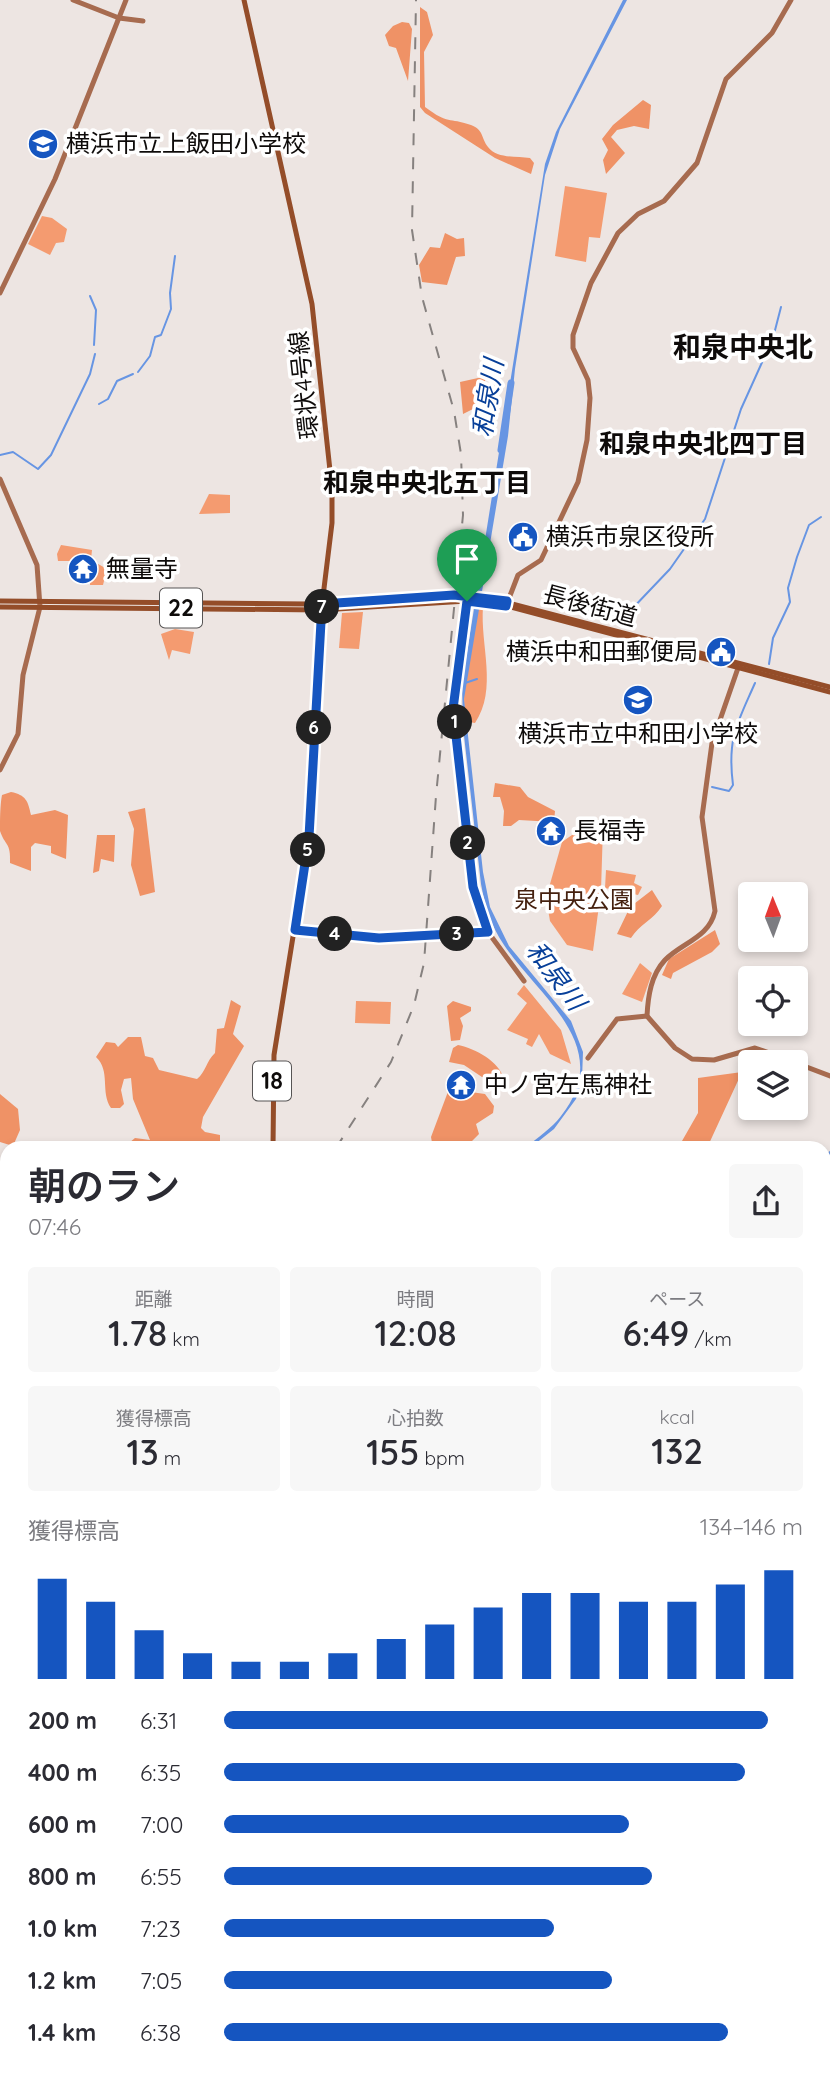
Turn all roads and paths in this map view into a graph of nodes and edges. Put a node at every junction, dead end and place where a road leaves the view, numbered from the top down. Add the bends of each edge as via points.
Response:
1 (73, 0) edge
2 (126, 0) edge
3 (244, 0) edge
4 (791, 0) edge
5 (119, 18) junction
6 (143, 21) dead end
7 (0, 293) edge
8 (0, 479) edge
9 (470, 599) junction
10 (0, 604) edge
11 (40, 604) junction
12 (506, 604) junction
13 (322, 607) junction
14 (738, 668) junction
15 (830, 687) edge
16 (830, 692) edge
17 (0, 770) edge
18 (295, 930) junction
19 (488, 932) junction
20 (524, 981) dead end
21 (647, 1016) junction
22 (738, 1053) edge
23 (588, 1058) dead end
24 (808, 1068) edge
25 (830, 1076) edge
26 (273, 1141) edge

1 - 5 street
2 - 5 street
3 - 13 main road, 環状4号線 / 18 via 312,304 332,489
4 - 12 street via 772,33 726,79 697,163 664,201 638,214 618,233 591,282 573,335 590,398 578,482 541,561 520,572
5 - 6 street
5 - 7 street via 55,179
8 - 11 street via 34,557
9 - 12 main road, 長後街道 / 22
9 - 13 main road, 長後街道 / 22
9 - 19 street via 453,709 473,887
10 - 11 main road, 長後街道 / 22
11 - 13 main road, 長後街道 / 22
11 - 17 street via 23,675 18,734
12 - 14 main road, 長後街道 / 22
12 - 15 main road, 長後街道 / 22
13 - 18 main road, 環状4号線 / 18 via 309,837
14 - 16 main road, 長後街道 / 22
14 - 21 street via 712,743 702,817 713,920 663,962 649,989
18 - 19 street via 379,938
18 - 26 main road, 環状4号線 / 18 via 274,1055
19 - 20 street
21 - 22 street via 674,1048 691,1059 714,1060
21 - 23 street via 617,1019
24 - 25 street

